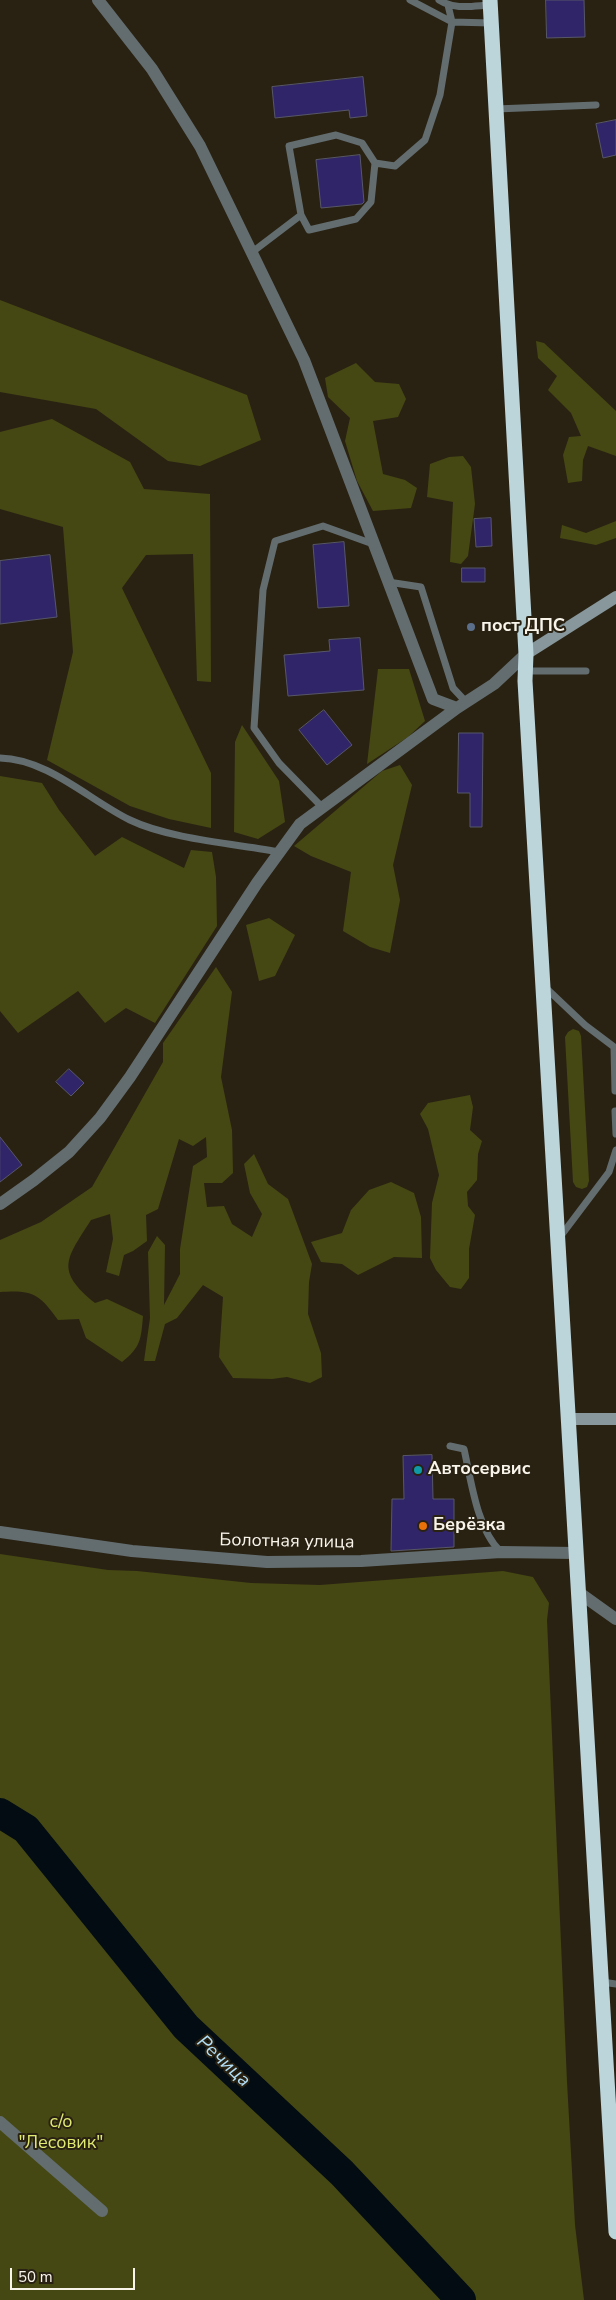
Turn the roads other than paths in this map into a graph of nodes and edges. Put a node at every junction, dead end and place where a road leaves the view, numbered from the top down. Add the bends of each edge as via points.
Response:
1 (98, 0) edge
2 (410, 0) edge
3 (439, 0) edge
4 (490, 2) edge
5 (448, 5) junction
6 (452, 22) junction
7 (491, 22) junction
8 (596, 105) dead end
9 (496, 109) junction
10 (375, 163) junction
11 (301, 215) junction
12 (251, 253) junction
13 (374, 544) junction
14 (388, 582) junction
15 (616, 597) edge
16 (526, 654) junction
17 (524, 671) junction
18 (586, 671) dead end
19 (462, 705) junction
20 (0, 758) edge
21 (322, 807) junction
22 (280, 852) junction
23 (542, 985) junction
24 (615, 1091) edge
25 (616, 1111) edge
26 (616, 1134) edge
27 (616, 1150) edge
28 (0, 1204) edge
29 (558, 1240) junction
30 (616, 1419) edge
31 (567, 1420) junction
32 (450, 1446) dead end
33 (0, 1532) edge
34 (501, 1552) junction
35 (575, 1553) junction
36 (578, 1592) junction
37 (616, 1619) edge
38 (600, 1982) junction
39 (616, 1984) edge
40 (0, 2122) edge
41 (102, 2211) dead end
42 (616, 2232) edge

1 - 12 street via 152,69 200,146
2 - 6 lane
3 - 5 lane
4 - 5 lane via 460,8
4 - 7 highway
5 - 6 lane
6 - 7 lane
6 - 10 lane via 440,96 425,140 395,166
7 - 9 highway
8 - 9 lane
9 - 16 highway
10 - 11 lane via 371,202 356,219 309,230
10 - 11 lane via 362,143 336,135 289,146
11 - 12 lane
12 - 13 street via 304,360
13 - 14 street
13 - 21 lane via 323,526 275,541 263,590 254,728 279,763
14 - 19 street via 433,699
14 - 19 lane via 421,587 453,688
15 - 16 main road
16 - 17 highway
16 - 19 street via 494,684
17 - 18 lane
17 - 23 highway
19 - 21 street
20 - 22 lane via 44,769 132,821 174,834
21 - 22 street via 300,824
22 - 28 street via 100,1118 69,1152
23 - 24 lane via 584,1025 614,1047
23 - 29 highway
25 - 26 lane
27 - 29 lane via 609,1172
29 - 31 highway
30 - 31 main road
31 - 35 highway
32 - 34 lane via 464,1450 475,1502 492,1544
33 - 34 street, Болотная улица via 132,1551 267,1562 361,1561
34 - 35 street, Болотная улица
35 - 36 highway
36 - 37 street
36 - 38 highway
38 - 39 lane
38 - 42 highway
40 - 41 street

